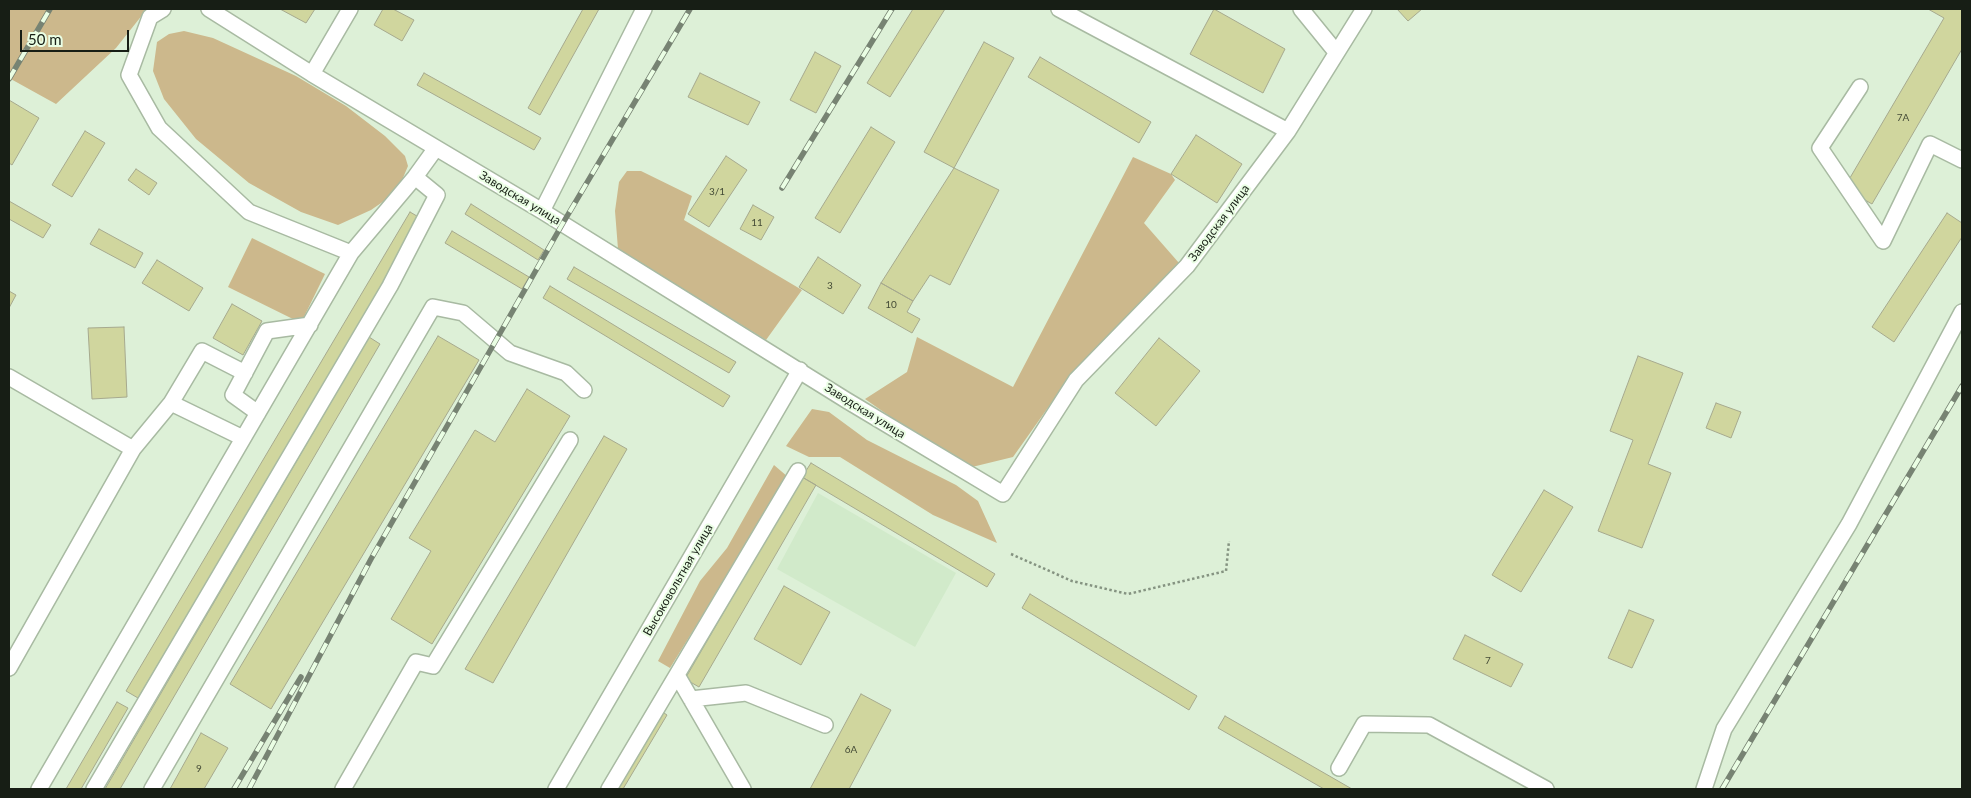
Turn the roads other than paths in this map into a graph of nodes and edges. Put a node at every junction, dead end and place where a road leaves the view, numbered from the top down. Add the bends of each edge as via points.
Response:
1 (163, 9) edge
2 (210, 9) edge
3 (350, 9) edge
4 (644, 9) edge
5 (1059, 9) edge
6 (1301, 9) edge
7 (1364, 9) edge
8 (1336, 52) junction
9 (312, 74) junction
10 (1860, 86) dead end
11 (1288, 131) junction
12 (436, 148) junction
13 (1962, 160) edge
14 (415, 177) junction
15 (542, 211) junction
16 (351, 253) junction
17 (1962, 312) edge
18 (310, 325) junction
19 (800, 370) junction
20 (245, 373) junction
21 (9, 377) edge
22 (584, 390) dead end
23 (170, 403) junction
24 (258, 413) junction
25 (243, 438) junction
26 (570, 440) dead end
27 (133, 449) junction
28 (798, 471) dead end
29 (9, 668) edge
30 (677, 675) junction
31 (690, 699) junction
32 (825, 726) dead end
33 (1338, 768) dead end
34 (1523, 784) edge
35 (39, 789) edge
36 (94, 789) edge
37 (152, 789) edge
38 (344, 789) edge
39 (556, 789) edge
40 (609, 789) edge
41 (743, 789) edge
42 (1546, 789) edge
43 (1704, 789) edge

1 - 16 street via 150,17 130,75 159,128 249,212
2 - 9 street, Заводская улица
3 - 9 street
4 - 15 street
5 - 11 street
6 - 8 street
7 - 8 street, Заводская улица
8 - 11 street, Заводская улица
9 - 12 street, Заводская улица
10 - 13 street via 1820,148 1883,241 1930,144
11 - 19 street, Заводская улица via 1187,266 1076,380 1003,494
12 - 14 street
12 - 15 street, Заводская улица
14 - 16 street
14 - 36 street via 438,195 395,278
15 - 19 street, Заводская улица
16 - 18 street
17 - 43 street via 1849,524 1724,729
18 - 20 street via 267,331
18 - 24 street
19 - 39 street, Высоковольтная улица
20 - 23 street via 202,351
20 - 24 street via 233,395
21 - 27 street
22 - 37 street via 566,373 510,352 463,313 433,307
23 - 25 street
23 - 27 street
24 - 25 street
25 - 35 street
26 - 38 street via 433,666 416,662
27 - 29 street
28 - 30 street
30 - 31 street
30 - 40 street
31 - 32 street via 746,693
31 - 41 street
33 - 34 street via 1364,724 1429,725
34 - 42 street

